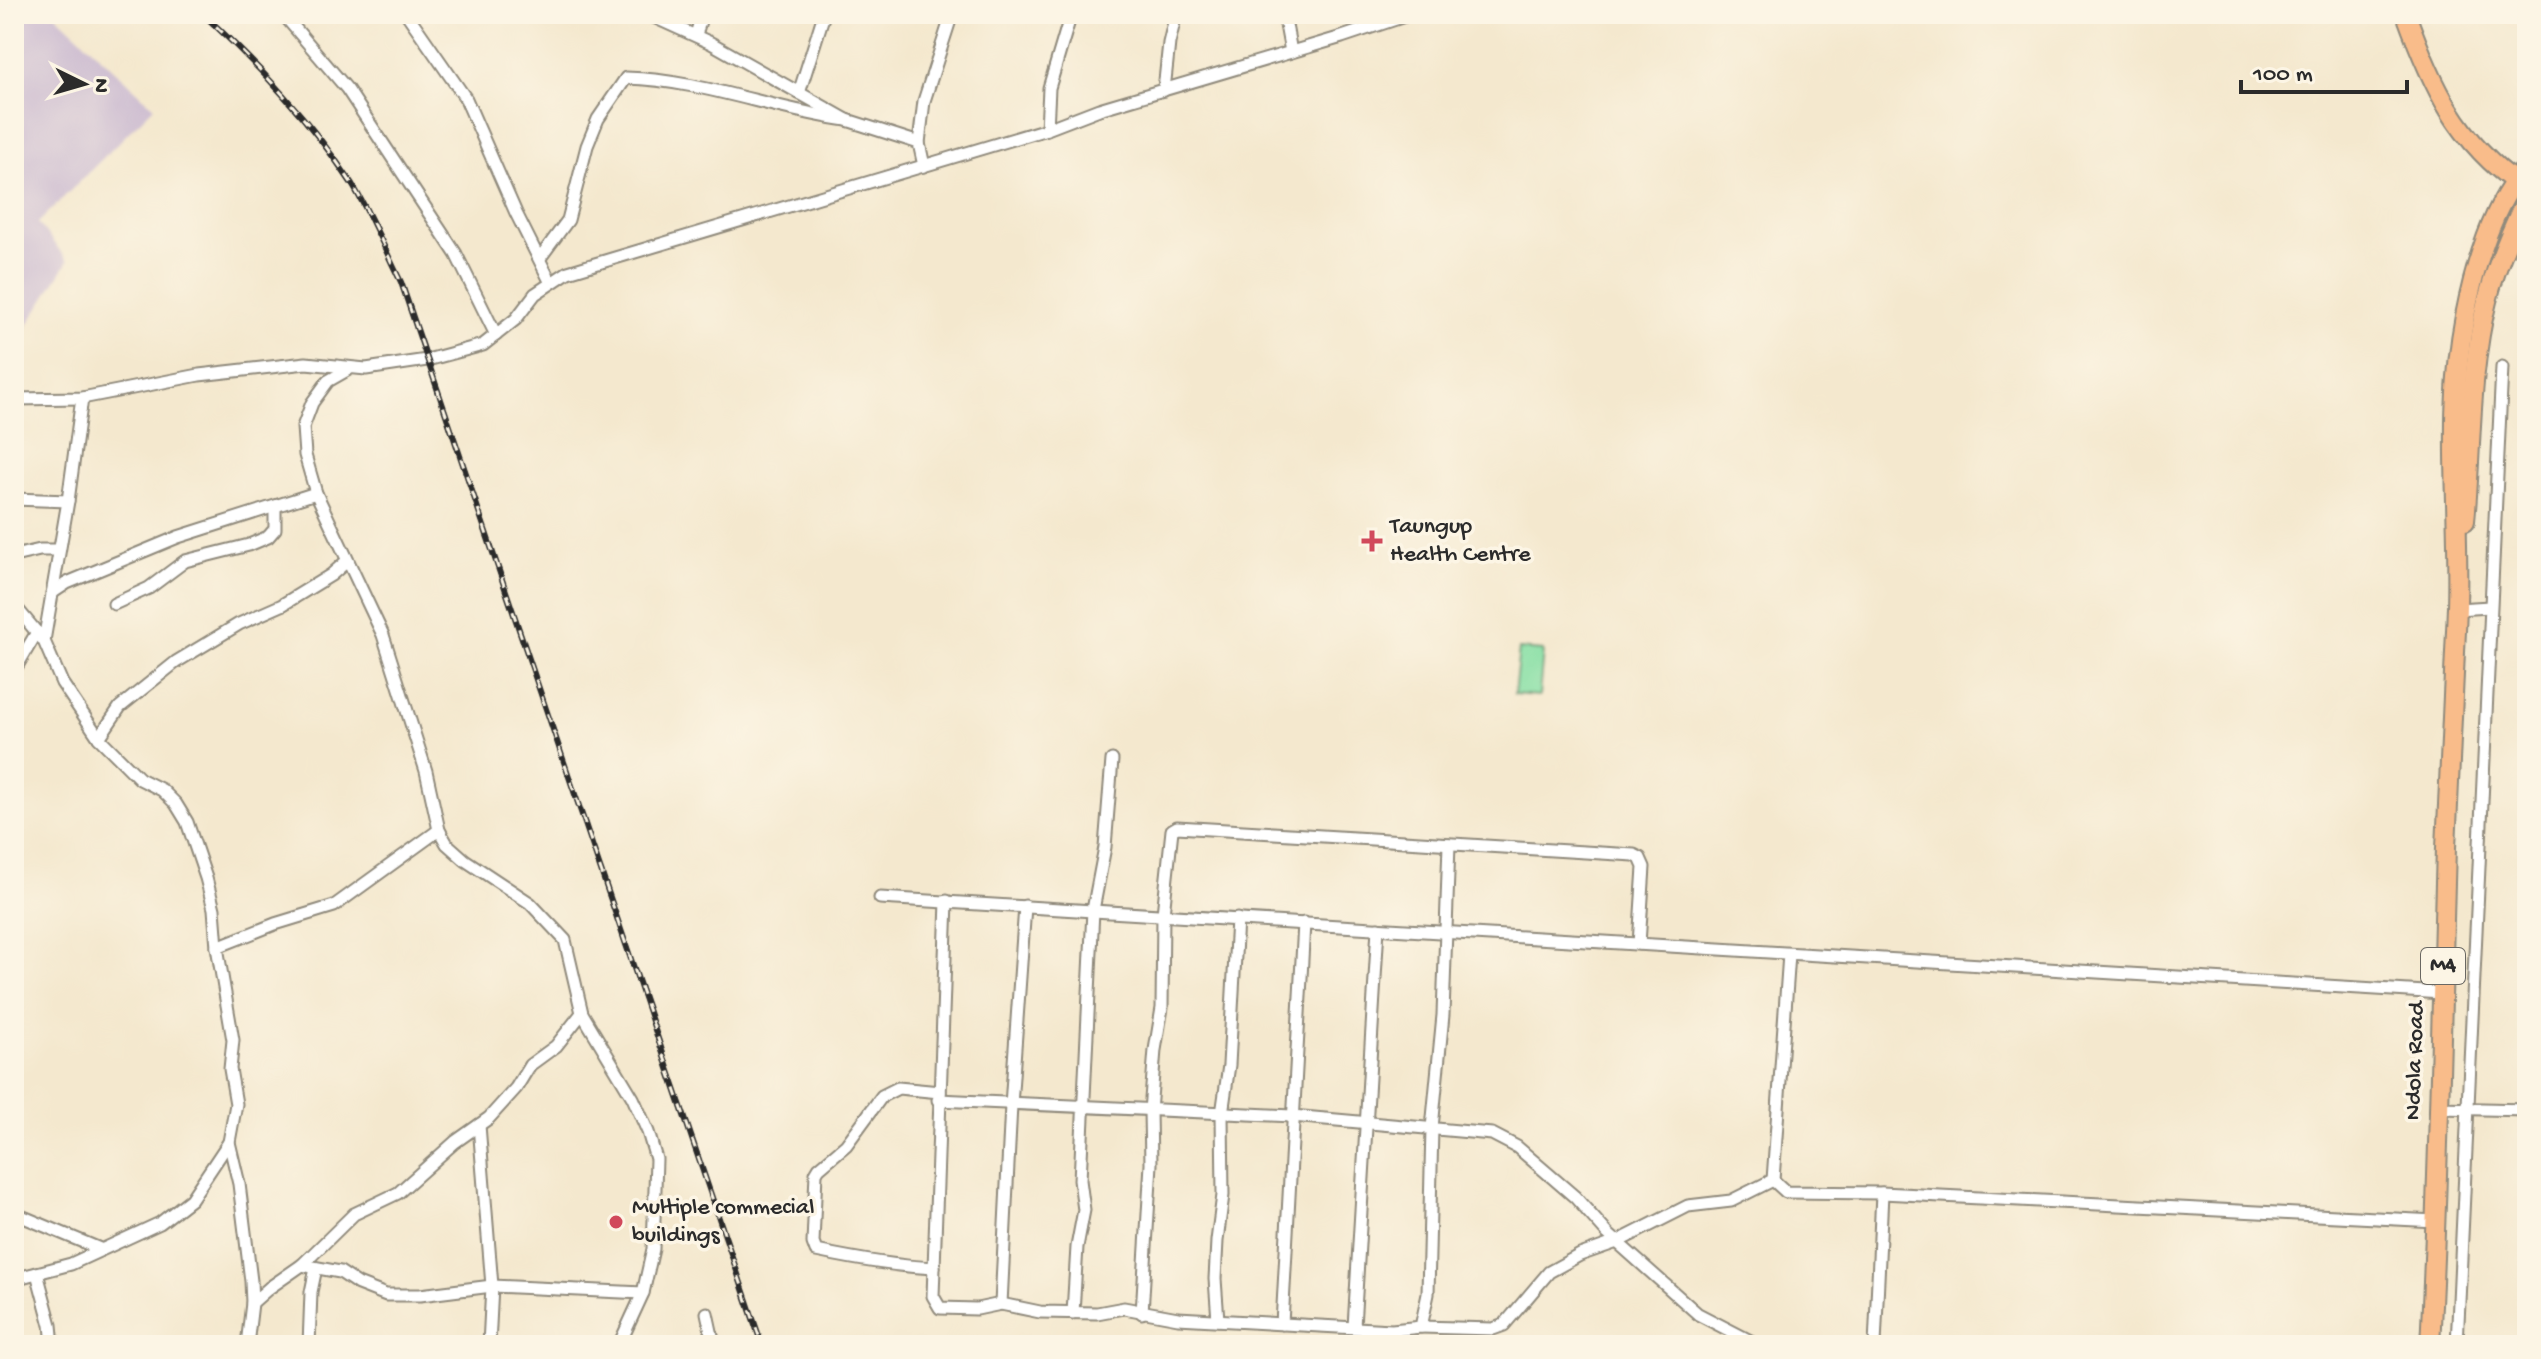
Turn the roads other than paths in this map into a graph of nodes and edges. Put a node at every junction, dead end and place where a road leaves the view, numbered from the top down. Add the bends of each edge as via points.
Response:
1 (283, 14) edge
2 (407, 14) edge
3 (647, 14) edge
4 (702, 14) edge
5 (824, 14) edge
6 (952, 14) edge
7 (1071, 14) edge
8 (1176, 14) edge
9 (1284, 14) edge
10 (1411, 14) edge
11 (2406, 14) edge
12 (1398, 16) edge
13 (696, 35) junction
14 (1291, 52) junction
15 (1164, 90) junction
16 (799, 93) junction
17 (847, 120) junction
18 (1047, 129) junction
19 (919, 143) junction
20 (924, 166) junction
21 (2523, 179) edge
22 (2527, 198) edge
23 (540, 258) junction
24 (550, 281) junction
25 (496, 335) junction
26 (2502, 367) dead end
27 (349, 369) junction
28 (82, 398) junction
29 (14, 399) edge
30 (316, 493) junction
31 (14, 499) edge
32 (68, 501) junction
33 (275, 507) junction
34 (59, 550) junction
35 (14, 556) edge
36 (347, 561) junction
37 (2457, 587) junction
38 (52, 593) junction
39 (114, 604) dead end
40 (14, 605) edge
41 (2490, 607) junction
42 (2457, 609) junction
43 (40, 636) junction
44 (14, 671) edge
45 (99, 738) junction
46 (1112, 760) dead end
47 (439, 830) junction
48 (1449, 844) junction
49 (880, 898) dead end
50 (947, 901) junction
51 (1025, 906) junction
52 (1093, 910) junction
53 (1163, 914) junction
54 (1237, 919) junction
55 (1304, 923) junction
56 (1378, 928) junction
57 (1447, 932) junction
58 (1639, 944) junction
59 (217, 947) junction
60 (1789, 954) junction
61 (2442, 993) junction
62 (582, 1013) junction
63 (939, 1096) junction
64 (1011, 1105) junction
65 (2469, 1107) junction
66 (1083, 1108) junction
67 (2439, 1108) junction
68 (2527, 1110) edge
69 (1150, 1111) junction
70 (1222, 1114) junction
71 (1292, 1116) junction
72 (1365, 1121) junction
73 (479, 1125) junction
74 (1432, 1128) junction
75 (229, 1142) junction
76 (1773, 1180) junction
77 (1882, 1193) junction
78 (14, 1213) edge
79 (2436, 1221) junction
80 (1617, 1242) junction
81 (100, 1249) junction
82 (302, 1265) junction
83 (316, 1268) junction
84 (934, 1268) junction
85 (37, 1273) junction
86 (14, 1279) edge
87 (492, 1286) junction
88 (643, 1293) junction
89 (252, 1303) junction
90 (1001, 1304) junction
91 (707, 1313) dead end
92 (1073, 1313) junction
93 (1142, 1313) junction
94 (1218, 1320) junction
95 (1282, 1324) junction
96 (1354, 1327) junction
97 (1421, 1327) junction
98 (53, 1345) edge
99 (247, 1345) edge
100 (309, 1345) edge
101 (489, 1345) edge
102 (619, 1345) edge
103 (714, 1345) edge
104 (1758, 1345) edge
105 (1875, 1345) edge
106 (2430, 1345) edge
107 (2457, 1345) edge

1 - 25 street via 347,89 456,254
2 - 23 street via 466,99
3 - 13 street
4 - 13 street
5 - 16 street
6 - 19 street via 924,101
7 - 18 street via 1049,88
8 - 15 street
9 - 14 street
10 - 12 street
11 - 21 main road, M4 via 2453,119 2480,152
12 - 14 street
13 - 16 street
14 - 15 street
15 - 18 street
16 - 17 street
17 - 19 street
17 - 23 street via 714,89 626,78 598,119 568,220
18 - 20 street
19 - 20 street
20 - 24 street
21 - 37 main road, M4 via 2495,219 2465,316 2455,380
22 - 37 main road, M4 via 2484,313
23 - 24 street
24 - 25 street
25 - 27 street via 483,345 427,360
26 - 41 street
27 - 28 street via 306,363 254,368
27 - 30 street via 328,381 303,427
28 - 29 street
28 - 32 street
30 - 33 street
30 - 36 street
31 - 32 street
32 - 34 street
33 - 38 street via 178,537
33 - 39 street via 275,529 268,537 185,561 149,588
34 - 35 street
34 - 38 street
36 - 45 street via 282,605 176,662 120,707
36 - 47 street via 383,635
37 - 42 main road, Ndola Road / M4
38 - 43 street
40 - 43 street
41 - 42 street
41 - 65 street
42 - 61 main road, Ndola Road / M4
43 - 44 street
43 - 45 street via 62,683
45 - 59 street via 140,779 162,790 187,822 210,893
46 - 52 street
47 - 59 street via 334,906
47 - 62 street via 465,860 556,927 570,954
48 - 53 street via 1177,827 1170,836
48 - 57 street
48 - 58 street via 1640,858 1644,867
49 - 50 street
50 - 51 street
50 - 63 street
51 - 52 street
51 - 64 street
52 - 53 street
52 - 66 street
53 - 54 street
53 - 69 street via 1162,1008
54 - 55 street
54 - 70 street
55 - 56 street
55 - 71 street
56 - 57 street
56 - 72 street
57 - 58 street
57 - 74 street
58 - 60 street
59 - 75 street via 233,1040 230,1069 236,1104
60 - 61 street
60 - 76 street
61 - 67 main road, Ndola Road / M4
62 - 73 street
62 - 88 street via 633,1098 656,1159 653,1249
63 - 64 street
63 - 84 street
63 - 84 street via 898,1088 882,1096 846,1145 819,1168 813,1248
64 - 66 street
64 - 90 street
65 - 67 street
65 - 68 street
65 - 107 street
66 - 69 street
66 - 92 street via 1084,1210
67 - 79 main road, Ndola Road / M4
69 - 70 street
69 - 93 street
70 - 71 street
70 - 94 street
71 - 72 street
71 - 95 street
72 - 74 street
72 - 96 street
73 - 82 street via 398,1193 354,1214
73 - 87 street
74 - 80 street via 1503,1138 1575,1197
74 - 97 street via 1428,1294
75 - 81 street via 180,1209
75 - 89 street
76 - 77 street via 1786,1192
76 - 80 street via 1731,1201 1688,1206
77 - 79 street
77 - 105 street
78 - 81 street
79 - 106 main road, Ndola Road / M4
80 - 97 street via 1549,1272 1504,1325
80 - 104 street via 1698,1314
81 - 85 street
82 - 83 street
82 - 89 street
83 - 87 street via 340,1272 386,1295
83 - 100 street
84 - 90 street via 933,1296 940,1308
85 - 86 street
85 - 98 street
87 - 88 street
87 - 101 street
88 - 102 street
89 - 99 street
90 - 92 street
91 - 103 street
92 - 93 street via 1124,1308
93 - 94 street
94 - 95 street
95 - 96 street
96 - 97 street

